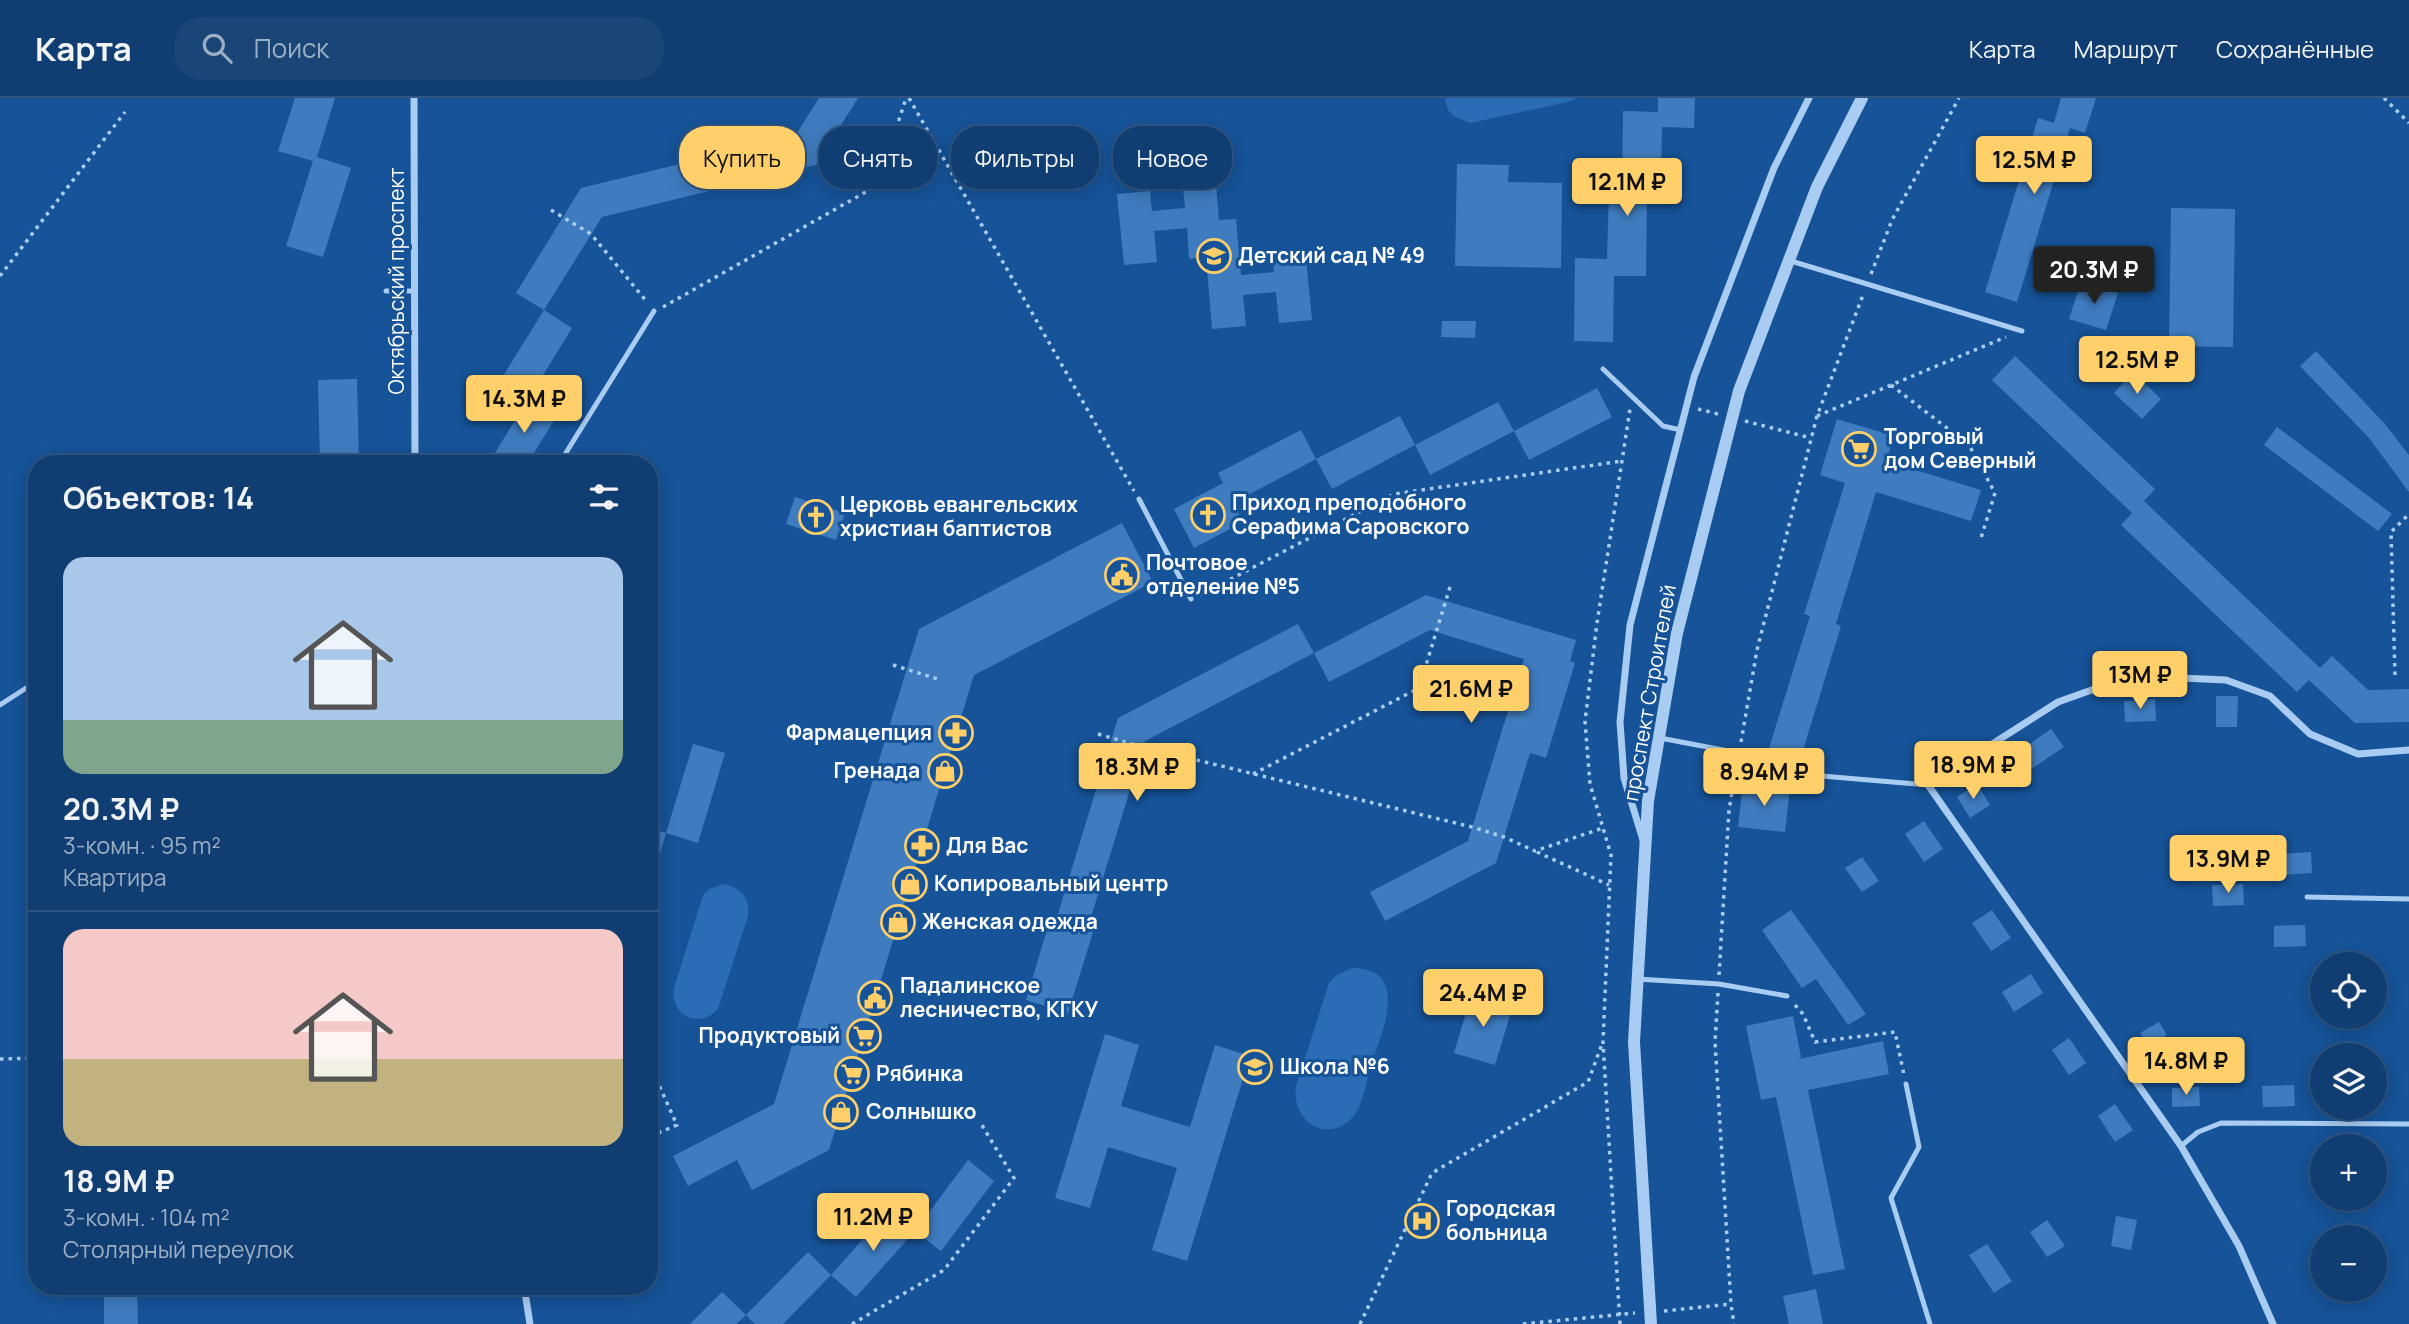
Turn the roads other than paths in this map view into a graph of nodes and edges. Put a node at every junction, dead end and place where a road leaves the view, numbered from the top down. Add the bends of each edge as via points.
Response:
1 (414, 98) edge
2 (1809, 98) edge
3 (1862, 98) edge
4 (1789, 260) junction
5 (386, 291) dead end
6 (413, 291) junction
7 (654, 311) road end
8 (2022, 331) road end
9 (1603, 369) dead end
10 (1681, 430) junction
11 (415, 455) edge
12 (565, 455) edge
13 (1139, 499) road end
14 (1191, 599) road end
15 (28, 687) edge
16 (0, 705) edge
17 (1659, 738) junction
18 (2409, 750) edge
19 (1928, 785) junction
20 (1645, 849) junction
21 (2307, 897) dead end
22 (2409, 899) edge
23 (1637, 979) junction
24 (1787, 996) road end
25 (1906, 1084) road end
26 (2409, 1124) edge
27 (2181, 1146) junction
28 (525, 1295) edge
29 (1650, 1318) edge
30 (530, 1324) edge
31 (1930, 1324) edge
32 (2273, 1324) edge

1 - 6 street, Октябрьский проспект
2 - 10 street via 1774,168 1694,377
3 - 4 street, проспект Строителей via 1817,187
4 - 8 lane
4 - 17 street, проспект Строителей via 1739,391 1677,633
5 - 6 lane
6 - 11 street, Октябрьский проспект
7 - 12 lane
9 - 10 lane via 1663,425
10 - 20 street via 1630,625 1620,722 1624,778
13 - 14 lane
15 - 16 lane
17 - 19 lane via 1739,753 1810,775
17 - 20 street, проспект Строителей
18 - 19 street via 2358,754 2311,734 2270,696 2226,680 2159,677 2114,682 2058,702
19 - 27 street
20 - 23 street, проспект Строителей
21 - 22 lane
23 - 24 lane via 1719,984
23 - 29 street, проспект Строителей via 1634,1042
25 - 31 lane via 1919,1147 1891,1198
26 - 27 lane via 2221,1123 2198,1132
27 - 32 street via 2239,1246
28 - 30 street

